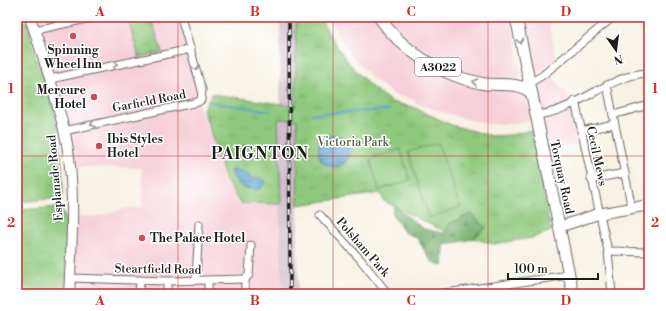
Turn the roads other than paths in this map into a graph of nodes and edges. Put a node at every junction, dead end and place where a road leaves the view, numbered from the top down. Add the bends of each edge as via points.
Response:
1 (30, 17) edge
2 (96, 17) edge
3 (181, 17) edge
4 (379, 17) edge
5 (516, 17) edge
6 (613, 17) edge
7 (645, 17) edge
8 (649, 22) edge
9 (35, 30) junction
10 (191, 49) junction
11 (525, 65) junction
12 (648, 73) edge
13 (50, 79) junction
14 (530, 83) junction
15 (514, 85) junction
16 (606, 85) junction
17 (532, 94) junction
18 (575, 101) junction
19 (649, 105) edge
20 (535, 115) junction
21 (613, 115) junction
22 (614, 124) junction
23 (64, 131) junction
24 (581, 131) junction
25 (625, 173) junction
26 (591, 179) junction
27 (649, 205) edge
28 (632, 209) junction
29 (598, 214) junction
30 (320, 215) dead end
31 (199, 224) dead end
32 (559, 227) junction
33 (251, 245) dead end
34 (608, 251) junction
35 (649, 252) edge
36 (566, 275) junction
37 (70, 278) junction
38 (245, 279) junction
39 (140, 280) junction
40 (196, 280) junction
41 (167, 281) junction
42 (208, 281) junction
43 (452, 293) edge
44 (69, 294) edge
45 (139, 294) edge
46 (167, 294) edge
47 (208, 294) edge
48 (245, 294) edge
49 (388, 294) edge
50 (439, 294) edge
51 (573, 294) edge
52 (612, 294) edge

1 - 9 main road, Esplanade Road
2 - 9 street
3 - 10 street, Garfield Road
15 -> 4 main road, A3022 via 479,83 437,67 404,45
5 -> 11 main road, Torquay Road
6 - 14 street
7 - 8 street
9 - 13 main road, Esplanade Road
13 -> 10 street
10 -> 23 street, Garfield Road via 202,90 202,97 198,102
11 - 14 main road, Torquay Road
11 - 15 main road via 523,76
12 - 16 street via 636,74
13 - 23 main road, Esplanade Road
14 - 15 street
14 - 17 main road, Torquay Road
15 - 17 main road, A3022 via 527,89
16 - 18 street
16 - 21 street
17 - 20 main road, Torquay Road
18 - 20 street via 544,115
18 - 24 street, Cecil Mews
19 - 21 street
20 - 32 main road, Torquay Road
21 - 22 street
22 - 24 street
22 - 25 street
23 - 37 main road, Esplanade Road via 68,151 71,202
24 - 26 street, Cecil Mews
25 - 26 street
25 - 28 street
26 - 29 street, Cecil Mews
27 - 28 main road
28 - 29 main road
29 - 32 main road
29 - 34 street, Cecil Mews
30 - 49 street, Polsham Park
31 - 40 street
32 - 36 main road, Torquay Road
33 - 38 street via 249,275
34 - 35 street
34 - 52 street, Cecil Mews
36 - 43 street
36 - 51 main road, Torquay Road
37 - 39 street, Steartfield Road
37 - 44 main road, Esplanade Road
38 - 42 street, Steartfield Road
38 - 48 street
39 - 41 street, Steartfield Road
39 - 45 street
40 - 41 street, Steartfield Road
40 - 42 street, Steartfield Road
41 - 46 street
42 - 47 street
43 - 50 street

